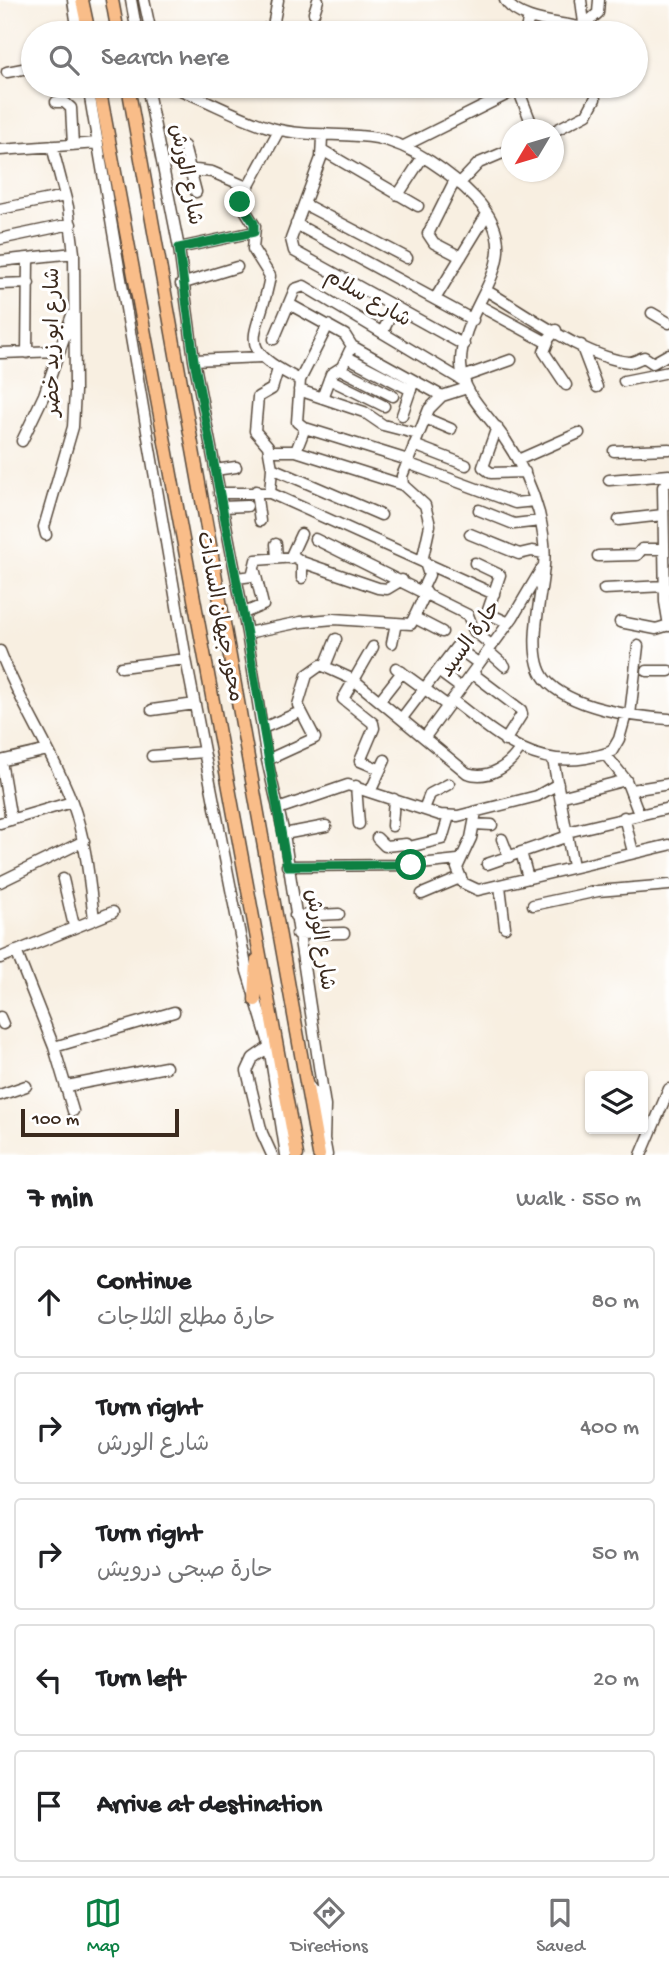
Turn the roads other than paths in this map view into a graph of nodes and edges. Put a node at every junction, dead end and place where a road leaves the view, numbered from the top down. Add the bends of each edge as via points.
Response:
1 (73, 0) edge
2 (82, 0) edge
3 (112, 0) edge
4 (131, 0) edge
5 (144, 0) edge
6 (278, 0) edge
7 (318, 0) edge
8 (505, 0) edge
9 (581, 0) edge
10 (599, 0) edge
11 (314, 13) dead end
12 (529, 16) junction
13 (76, 21) edge
14 (86, 21) edge
15 (116, 21) edge
16 (135, 21) edge
17 (148, 21) edge
18 (275, 21) edge
19 (528, 21) edge
20 (550, 21) edge
21 (580, 21) edge
22 (588, 21) edge
23 (21, 69) edge
24 (7, 72) dead end
25 (90, 98) edge
26 (101, 98) edge
27 (130, 98) edge
28 (149, 98) edge
29 (199, 98) edge
30 (501, 98) edge
31 (524, 98) edge
32 (595, 99) dead end
33 (56, 102) dead end
34 (531, 119) edge
35 (564, 126) edge
36 (279, 130) junction
37 (322, 137) junction
38 (98, 144) junction
39 (73, 145) junction
40 (52, 146) junction
41 (184, 146) dead end
42 (404, 146) junction
43 (0, 150) edge
44 (322, 150) junction
45 (501, 154) edge
46 (422, 158) junction
47 (188, 169) junction
48 (457, 182) junction
49 (247, 187) junction
50 (196, 192) dead end
51 (398, 195) junction
52 (65, 196) junction
53 (304, 204) junction
54 (418, 206) dead end
55 (0, 209) edge
56 (487, 214) junction
57 (71, 224) junction
58 (296, 224) junction
59 (254, 232) junction
60 (0, 239) edge
61 (179, 248) junction
62 (74, 253) junction
63 (461, 257) junction
64 (28, 258) junction
65 (407, 258) dead end
66 (0, 261) edge
67 (237, 267) dead end
68 (346, 282) junction
69 (29, 283) junction
70 (0, 284) edge
71 (181, 284) junction
72 (487, 291) junction
73 (435, 299) junction
74 (336, 303) junction
75 (289, 304) junction
76 (75, 306) junction
77 (480, 306) junction
78 (395, 307) junction
79 (652, 313) dead end
80 (473, 320) junction
81 (669, 323) edge
82 (328, 325) junction
83 (556, 330) junction
84 (383, 331) junction
85 (274, 339) dead end
86 (548, 342) junction
87 (464, 345) junction
88 (580, 345) junction
89 (352, 346) junction
90 (60, 351) junction
91 (27, 353) junction
92 (0, 354) edge
93 (669, 354) edge
94 (261, 357) junction
95 (347, 357) junction
96 (194, 360) junction
97 (511, 360) dead end
98 (278, 369) junction
99 (340, 369) junction
100 (669, 372) edge
101 (330, 379) junction
102 (624, 380) dead end
103 (465, 382) junction
104 (300, 385) junction
105 (413, 385) junction
106 (566, 386) dead end
107 (597, 387) dead end
108 (393, 396) dead end
109 (442, 396) junction
110 (323, 398) junction
111 (384, 406) dead end
112 (402, 415) dead end
113 (425, 418) junction
114 (497, 427) junction
115 (305, 428) junction
116 (451, 429) dead end
117 (579, 433) dead end
118 (416, 440) junction
119 (22, 441) dead end
120 (669, 449) edge
121 (269, 451) junction
122 (296, 451) junction
123 (614, 451) dead end
124 (518, 460) junction
125 (408, 461) junction
126 (466, 465) dead end
127 (236, 467) dead end
128 (272, 468) junction
129 (215, 470) junction
130 (525, 472) junction
131 (669, 477) edge
132 (609, 480) dead end
133 (403, 485) junction
134 (256, 491) junction
135 (219, 493) junction
136 (270, 493) junction
137 (493, 495) junction
138 (535, 501) junction
139 (247, 506) dead end
140 (222, 507) junction
141 (381, 515) dead end
142 (665, 515) edge
143 (619, 520) dead end
144 (260, 521) dead end
145 (540, 521) junction
146 (301, 534) dead end
147 (470, 534) dead end
148 (46, 535) dead end
149 (666, 537) edge
150 (315, 539) dead end
151 (276, 544) dead end
152 (664, 549) junction
153 (598, 556) dead end
154 (277, 558) junction
155 (289, 558) junction
156 (545, 558) junction
157 (302, 562) junction
158 (426, 562) junction
159 (475, 563) dead end
160 (255, 572) junction
161 (237, 578) junction
162 (302, 578) dead end
163 (402, 580) junction
164 (665, 586) junction
165 (604, 589) dead end
166 (424, 591) junction
167 (494, 594) junction
168 (667, 606) edge
169 (244, 613) junction
170 (415, 618) junction
171 (396, 622) junction
172 (620, 622) dead end
173 (509, 623) junction
174 (669, 625) edge
175 (442, 632) dead end
176 (247, 634) junction
177 (336, 639) dead end
178 (391, 643) dead end
179 (638, 646) dead end
180 (373, 647) dead end
181 (489, 648) junction
182 (0, 651) edge
183 (186, 659) junction
184 (325, 666) junction
185 (505, 666) dead end
186 (121, 667) dead end
187 (475, 668) junction
188 (438, 671) junction
189 (647, 671) dead end
190 (669, 671) edge
191 (354, 680) junction
192 (5, 681) edge
193 (461, 688) junction
194 (425, 689) junction
195 (380, 700) junction
196 (450, 703) junction
197 (195, 704) junction
198 (152, 710) dead end
199 (300, 712) junction
200 (628, 715) junction
201 (402, 718) junction
202 (669, 719) edge
203 (263, 728) junction
204 (425, 737) junction
205 (505, 741) junction
206 (520, 749) junction
207 (48, 750) junction
208 (204, 752) junction
209 (606, 754) junction
210 (152, 756) dead end
211 (267, 760) junction
212 (553, 760) junction
213 (0, 761) edge
214 (449, 784) dead end
215 (558, 784) junction
216 (669, 784) edge
217 (628, 785) junction
218 (356, 786) junction
219 (371, 790) junction
220 (560, 797) junction
221 (394, 799) junction
222 (72, 802) junction
223 (669, 807) edge
224 (278, 809) junction
225 (425, 809) junction
226 (476, 812) junction
227 (639, 814) junction
228 (449, 816) junction
229 (624, 817) junction
230 (6, 821) edge
231 (359, 824) dead end
232 (474, 824) junction
233 (392, 825) dead end
234 (492, 825) dead end
235 (326, 826) dead end
236 (284, 834) junction
237 (567, 834) junction
238 (377, 838) dead end
239 (502, 839) dead end
240 (84, 841) junction
241 (391, 845) junction
242 (669, 845) edge
243 (409, 847) junction
244 (522, 852) junction
245 (633, 852) junction
246 (509, 857) junction
247 (458, 860) junction
248 (391, 864) junction
249 (487, 864) dead end
250 (411, 865) junction
251 (287, 866) junction
252 (573, 866) junction
253 (460, 878) junction
254 (528, 878) junction
255 (63, 880) dead end
256 (0, 882) edge
257 (669, 885) edge
258 (500, 886) junction
259 (422, 894) dead end
260 (533, 905) dead end
261 (113, 912) dead end
262 (339, 914) dead end
263 (295, 916) junction
264 (94, 919) junction
265 (74, 926) junction
266 (505, 927) dead end
267 (344, 933) dead end
268 (297, 934) junction
269 (258, 936) junction
270 (16, 951) junction
271 (0, 958) edge
272 (255, 1000) junction
273 (174, 1012) dead end
274 (54, 1047) junction
275 (269, 1047) junction
276 (166, 1067) dead end
277 (307, 1084) junction
278 (26, 1086) dead end
279 (67, 1086) junction
280 (669, 1088) edge
281 (0, 1095) edge
282 (73, 1111) dead end
283 (324, 1141) junction
284 (272, 1155) edge
285 (286, 1155) edge
286 (298, 1155) edge
287 (319, 1155) edge
288 (327, 1155) edge
289 (641, 1155) edge

1 - 13 street
2 - 14 main road
3 - 15 main road
4 - 16 street
5 - 17 street
6 - 18 street
7 - 11 street
8 - 12 street
9 - 21 street
10 - 22 street via 598,13
12 - 19 street
12 - 20 street
23 - 24 street
25 - 38 street
26 - 269 main road, محور جيهان السادات
27 - 277 main road, محور جيهان السادات
28 - 61 street, شارع الورش
29 - 36 street
30 - 42 street
31 - 34 street
32 - 35 street via 587,114
33 - 39 street via 71,108
36 - 37 street
36 - 49 street
37 - 42 street via 376,138
37 - 44 street
38 - 39 street
38 - 183 street
39 - 40 street
40 - 43 street
40 - 52 street, شارع ابو زيد خضر
41 - 47 street
42 - 46 street
44 - 51 street
44 - 53 street
45 - 48 street via 479,163
46 - 48 street
46 - 51 street
47 - 49 street
47 - 50 street
48 - 56 street
48 - 63 street via 428,234 434,243
49 - 59 street via 240,202 254,223
51 - 54 street
52 - 55 street
52 - 57 street, شارع ابو زيد خضر
53 - 58 street
53 - 65 street
56 - 63 street
56 - 72 street via 500,246
57 - 60 street
57 - 62 street, شارع ابو زيد خضر
58 - 68 street via 291,239 294,250
58 - 73 street
59 - 61 street
59 - 94 street via 253,249 270,276 254,337
61 - 71 street, شارع الورش
62 - 64 street
62 - 76 street, شارع ابو زيد خضر
63 - 73 street
64 - 66 street
64 - 69 street
67 - 71 street
68 - 74 street
68 - 78 street
69 - 70 street
69 - 91 street
71 - 96 street, شارع الورش
72 - 77 street
72 - 83 street
73 - 80 street
74 - 75 street, شارع سلام via 300,286
74 - 84 street, شارع سلام
75 - 82 street
75 - 85 street
76 - 90 street
76 - 148 street, شارع ابو زيد خضر via 73,428 44,527
77 - 80 street
77 - 86 street
78 - 84 street
78 - 87 street
79 - 81 street
80 - 87 street
82 - 89 street via 345,335
82 - 104 street
83 - 86 street
83 - 88 street
84 - 103 street, شارع سلام
86 - 106 street via 544,352
87 - 103 street
88 - 93 street via 631,362 642,356 653,363
88 - 107 street
89 - 95 street
89 - 105 street
90 - 91 street
90 - 119 street
91 - 92 street
94 - 96 street
94 - 98 street
95 - 99 street
95 - 105 street
96 - 129 street, شارع الورش
97 - 103 street
98 - 104 street
98 - 121 street via 272,389 257,401 255,430
99 - 101 street
99 - 108 street
100 - 102 street
101 - 110 street
101 - 111 street
103 - 109 street
103 - 114 street
104 - 110 street
104 - 115 street via 296,418
105 - 109 street
105 - 112 street
109 - 113 street
110 - 118 street via 370,415
113 - 116 street
113 - 118 street
114 - 124 street
114 - 130 street via 483,467 491,473
115 - 122 street
115 - 125 street
117 - 124 street
118 - 125 street
118 - 126 street
120 - 123 street
121 - 122 street
121 - 128 street
122 - 133 street
124 - 130 street
125 - 133 street
125 - 137 street
127 - 129 street
128 - 136 street
128 - 141 street
129 - 135 street, شارع الورش
130 - 138 street
131 - 132 street
131 - 142 street via 663,487
133 - 158 street via 425,505 431,529 424,551
134 - 135 street
134 - 136 street
134 - 144 street
135 - 140 street, شارع الورش
136 - 158 street
137 - 138 street via 520,504
137 - 145 street via 483,512 514,524
138 - 145 street
139 - 140 street
140 - 161 street, شارع الورش
142 - 143 street
142 - 149 street
145 - 156 street
146 - 155 street
147 - 156 street via 519,554 532,551
149 - 152 street
150 - 163 street
151 - 154 street
152 - 153 street
152 - 164 street
154 - 155 street
154 - 160 street via 255,561
155 - 157 street
156 - 173 street, حارة السيد
156 - 200 street via 536,655 544,677 561,692
157 - 162 street
157 - 163 street via 377,588 387,589
158 - 166 street via 429,575
158 - 167 street
159 - 167 street via 500,575
160 - 161 street via 249,578
160 - 169 street via 263,605
161 - 169 street, شارع الورش
163 - 166 street
164 - 165 street
164 - 168 street
166 - 170 street
166 - 181 street via 468,615 474,631
167 - 173 street via 488,614
168 - 174 street
169 - 176 street, شارع الورش
170 - 171 street via 411,624
170 - 175 street
171 - 176 street via 327,620
171 - 178 street
172 - 174 street via 655,629
173 - 181 street, حارة السيد
176 - 203 street, شارع الورش
177 - 184 street
179 - 200 street
180 - 191 street
181 - 185 street
181 - 187 street, حارة السيد
182 - 192 street
183 - 186 street
183 - 197 street
184 - 191 street
184 - 199 street via 306,675
187 - 188 street via 456,647
187 - 193 street, حارة السيد
187 - 205 street via 522,712
188 - 193 street
188 - 194 street
189 - 190 street
191 - 195 street
191 - 219 street via 343,700 374,726 360,759 382,764
192 - 207 street
193 - 196 street, حارة السيد
194 - 195 street via 399,670
194 - 196 street
194 - 201 street
195 - 201 street
196 - 204 street, حارة السيد
196 - 205 street
197 - 198 street
197 - 208 street
199 - 203 street
199 - 211 street via 315,738
200 - 202 street
200 - 209 street via 616,746
201 - 204 street
203 - 211 street, شارع الورش
204 - 206 street via 475,775 505,766
205 - 206 street
206 - 212 street
207 - 213 street
207 - 222 street
208 - 210 street
208 - 272 street
209 - 212 street
209 - 217 street
211 - 224 street, شارع الورش
212 - 215 street
213 - 230 street
214 - 225 street via 430,794
215 - 220 street
215 - 226 street via 537,796
216 - 217 street
217 - 220 street
217 - 227 street
218 - 219 street
218 - 224 street via 331,789
218 - 231 street
219 - 221 street
220 - 237 street
221 - 225 street
221 - 233 street
222 - 230 street
222 - 240 street
223 - 227 street
224 - 236 street, شارع الورش
225 - 228 street
226 - 228 street
226 - 232 street
227 - 229 street
228 - 243 street via 442,839
229 - 237 street
229 - 245 street
232 - 234 street
232 - 247 street
235 - 236 street
236 - 251 street, شارع الورش
237 - 244 street
237 - 252 street
238 - 241 street via 382,845
239 - 246 street
240 - 256 street
240 - 264 street
241 - 243 street
241 - 248 street
242 - 245 street
243 - 250 street
244 - 246 street
244 - 254 street
245 - 252 street
246 - 249 street
247 - 250 street
247 - 253 street
248 - 250 street
248 - 251 street
251 - 263 street, شارع الورش
252 - 254 street
253 - 258 street via 478,890
253 - 259 street
254 - 258 street
255 - 265 street
257 - 260 street via 598,891
258 - 266 street
261 - 264 street
262 - 263 street
263 - 268 street, شارع الورش
264 - 265 street
265 - 270 street
267 - 268 street
268 - 283 street, شارع الورش via 325,1106
269 - 272 main road
269 - 286 main road, محور جيهان السادات
270 - 271 street
270 - 274 street
272 - 275 street
273 - 274 street
274 - 279 street
275 - 284 street via 253,1058 247,1071
275 - 285 street
276 - 279 street
277 - 283 street via 316,1095
277 - 287 main road, محور جيهان السادات
278 - 281 street
279 - 282 street
280 - 289 street
283 - 288 street

